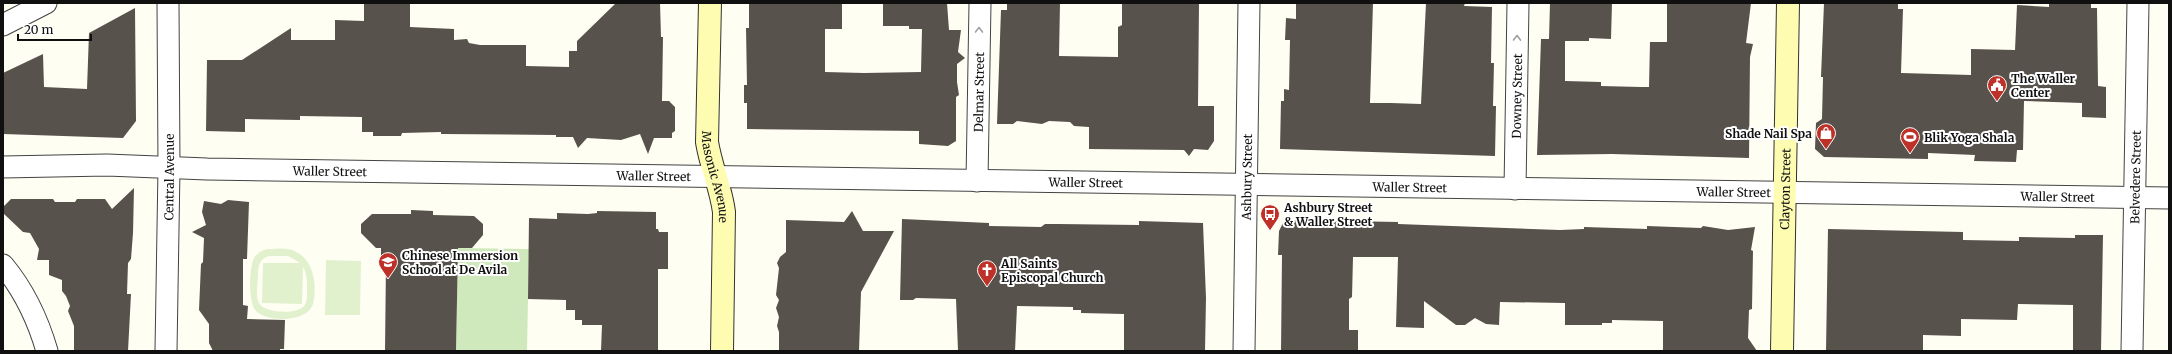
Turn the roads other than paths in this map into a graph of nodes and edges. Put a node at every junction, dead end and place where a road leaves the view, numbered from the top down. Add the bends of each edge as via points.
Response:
1 (46, 3) edge
2 (168, 3) edge
3 (710, 3) edge
4 (980, 3) edge
5 (1249, 3) edge
6 (1518, 3) edge
7 (1788, 3) edge
8 (2138, 3) edge
9 (3, 25) edge
10 (3, 167) edge
11 (169, 168) junction
12 (715, 176) junction
13 (977, 181) junction
14 (1247, 185) junction
15 (1515, 189) junction
16 (1785, 193) junction
17 (2135, 198) junction
18 (2169, 198) edge
19 (3, 264) edge
20 (47, 351) edge
21 (166, 351) edge
22 (722, 351) edge
23 (1244, 351) edge
24 (1782, 351) edge
25 (2132, 351) edge

1 - 9 street
2 - 11 street, Central Avenue
3 - 12 street, Masonic Avenue via 708,142
13 -> 4 street, Delmar Street
5 - 14 street, Ashbury Street
15 -> 6 street, Downey Street
7 - 16 street, Clayton Street
8 - 17 street, Belvedere Street
10 - 11 street, Waller Street via 107,165
11 - 12 street, Waller Street
11 - 21 street, Central Avenue
12 - 13 street, Waller Street
12 - 22 street, Masonic Avenue via 722,192 724,212
13 - 14 street, Waller Street
14 - 15 street, Waller Street
14 - 23 street, Ashbury Street
15 - 16 street, Waller Street
16 - 17 street, Waller Street
16 - 24 street, Clayton Street
17 - 18 street, Waller Street
17 - 25 street, Belvedere Street
19 - 20 street via 28,305

